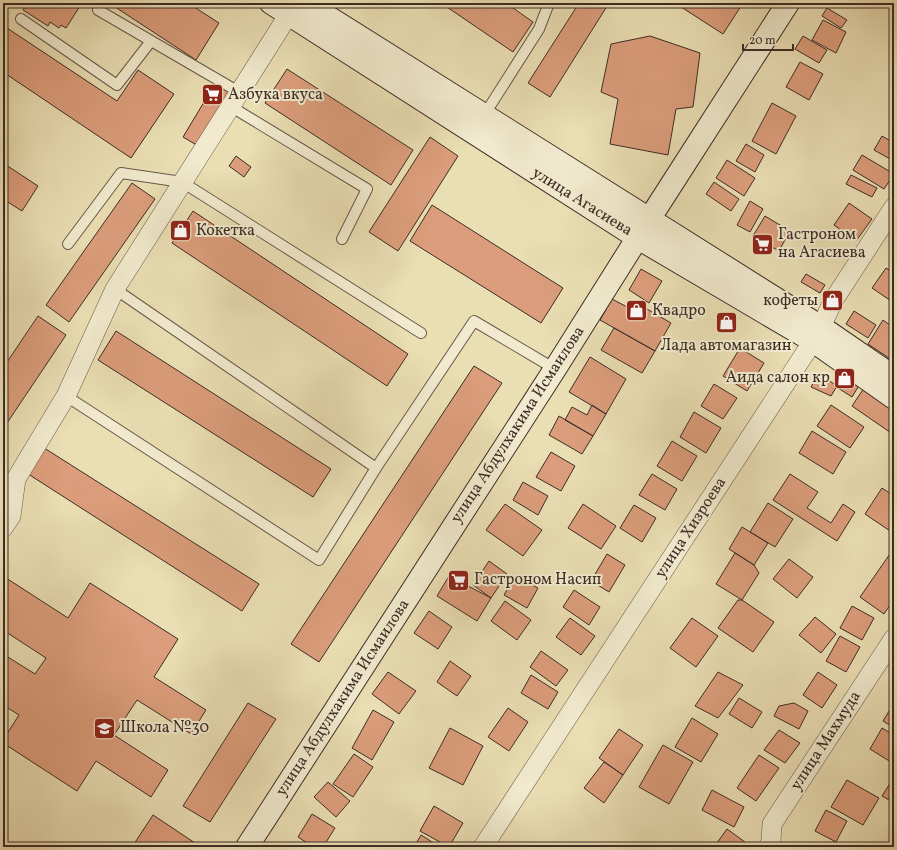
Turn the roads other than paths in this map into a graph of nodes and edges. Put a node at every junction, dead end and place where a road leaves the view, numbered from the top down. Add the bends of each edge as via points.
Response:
1 (549, 3) edge
2 (788, 3) edge
3 (290, 6) edge
4 (98, 10) dead end
5 (21, 19) dead end
6 (151, 41) junction
7 (235, 99) junction
8 (484, 114) junction
9 (472, 132) junction
10 (182, 182) junction
11 (894, 207) edge
12 (650, 218) junction
13 (638, 238) junction
14 (342, 239) dead end
15 (68, 244) dead end
16 (115, 289) junction
17 (421, 333) dead end
18 (817, 334) junction
19 (555, 369) junction
20 (894, 377) edge
21 (66, 396) junction
22 (894, 398) edge
23 (376, 468) junction
24 (6, 518) edge
25 (894, 638) edge
26 (247, 847) edge
27 (483, 847) edge
28 (768, 847) edge

1 - 8 lane via 538,29
2 - 12 main road, улица Абдулхакима Исмаилова
3 - 7 street
3 - 8 main road, улица Агасиева
3 - 9 main road, улица Агасиева
4 - 6 lane
5 - 6 lane via 117,85
6 - 7 lane
7 - 10 street
7 - 14 lane via 367,189
8 - 9 lane
8 - 12 main road, улица Агасиева
9 - 13 main road, улица Агасиева
10 - 15 lane via 121,173
10 - 16 street
10 - 17 lane
11 - 18 street, улица Хизроева via 833,301
12 - 13 main road, улица Абдулхакима Исмаилова
12 - 18 main road, улица Агасиева
13 - 18 main road, улица Агасиева
13 - 19 main road, улица Абдулхакима Исмаилова
16 - 21 street
16 - 23 lane
18 - 20 main road, улица Агасиева
18 - 22 main road, улица Агасиева
18 - 27 street, улица Хизроева
19 - 23 lane via 474,321
19 - 26 main road, улица Абдулхакима Исмаилова
21 - 23 lane via 319,560
21 - 24 street via 16,479
25 - 28 street, улица Махмуда via 772,824 771,842

